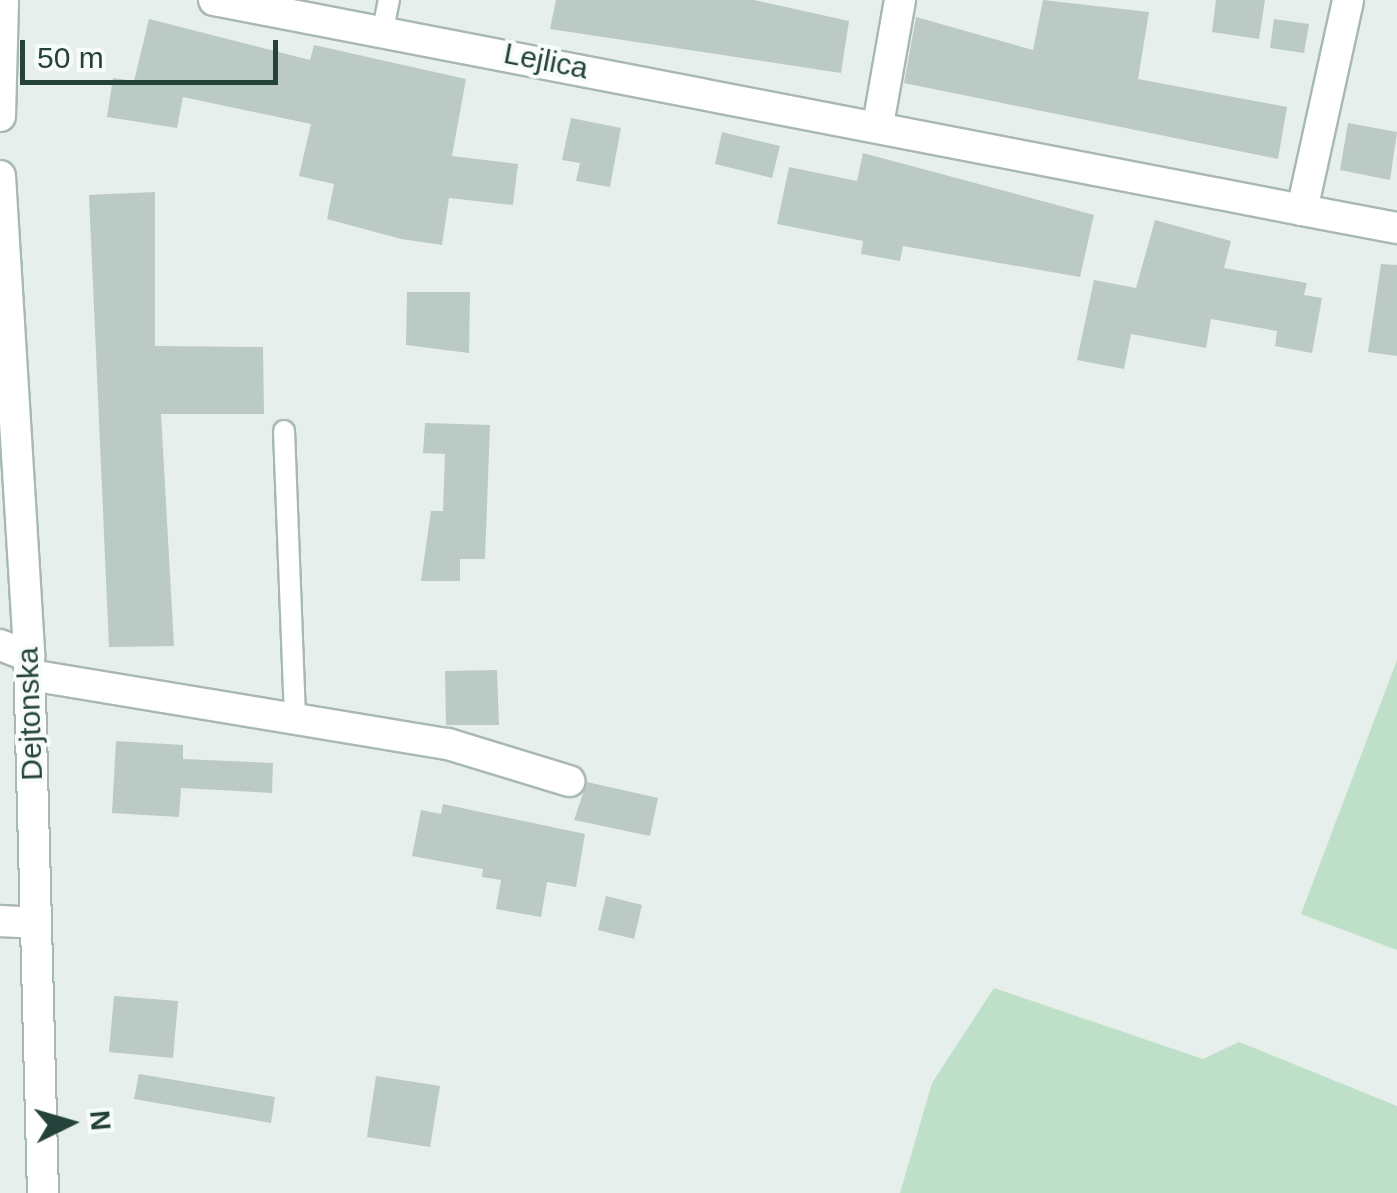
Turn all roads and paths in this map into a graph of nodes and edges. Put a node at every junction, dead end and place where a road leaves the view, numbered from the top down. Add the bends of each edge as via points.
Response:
1 (3, 0) edge
2 (214, 0) edge
3 (900, 0) edge
4 (1348, 0) edge
5 (386, 15) edge
6 (0, 116) edge
7 (878, 125) junction
8 (0, 176) edge
9 (1302, 210) junction
10 (1397, 228) edge
11 (284, 430) dead end
12 (0, 644) edge
13 (30, 666) junction
14 (296, 719) junction
15 (569, 782) dead end
16 (0, 921) edge
17 (35, 923) junction
18 (43, 1193) edge

1 - 6 street
2 - 5 street, Lejlica
3 - 7 street
4 - 9 street
5 - 7 street, Lejlica
7 - 9 street, Lejlica
8 - 13 street, Dejtonska
9 - 10 street, Lejlica
11 - 14 lane
12 - 13 street
13 - 14 street
13 - 17 street, Dejtonska
14 - 15 street via 448,744
16 - 17 street
17 - 18 street, Dejtonska

